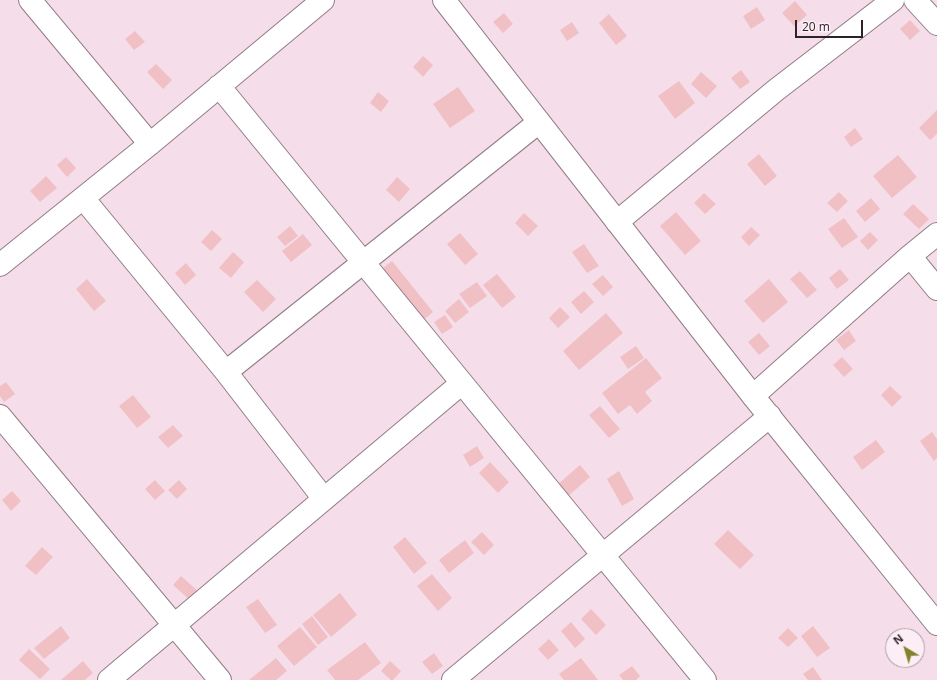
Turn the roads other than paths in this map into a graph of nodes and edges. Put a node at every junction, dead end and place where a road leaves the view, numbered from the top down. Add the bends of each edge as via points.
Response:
1 (30, 0) edge
2 (323, 0) edge
3 (444, 0) edge
4 (893, 0) edge
5 (915, 0) edge
6 (874, 7) edge
7 (937, 24) edge
8 (219, 86) junction
9 (539, 122) junction
10 (150, 144) junction
11 (83, 198) junction
12 (617, 222) junction
13 (937, 234) edge
14 (910, 256) junction
15 (363, 262) junction
16 (0, 264) edge
17 (937, 289) edge
18 (226, 372) junction
19 (462, 383) junction
20 (753, 396) junction
21 (0, 416) edge
22 (770, 416) junction
23 (324, 499) junction
24 (603, 555) junction
25 (937, 624) edge
26 (175, 626) junction
27 (109, 680) edge
28 (220, 680) edge
29 (453, 680) edge
30 (705, 680) edge

1 - 10 street
2 - 8 street
3 - 9 street
4 - 6 street
5 - 7 street
6 - 12 street
8 - 10 street
8 - 15 street
9 - 12 street
9 - 15 street
10 - 11 street
11 - 16 street
11 - 18 street
12 - 20 street
13 - 14 street
14 - 17 street
14 - 20 street
15 - 18 street
15 - 19 street
18 - 23 street
19 - 23 street
19 - 24 street
20 - 22 street
21 - 26 street
22 - 24 street
22 - 25 street
23 - 26 street
24 - 29 street
24 - 30 street
26 - 27 street
26 - 28 street

